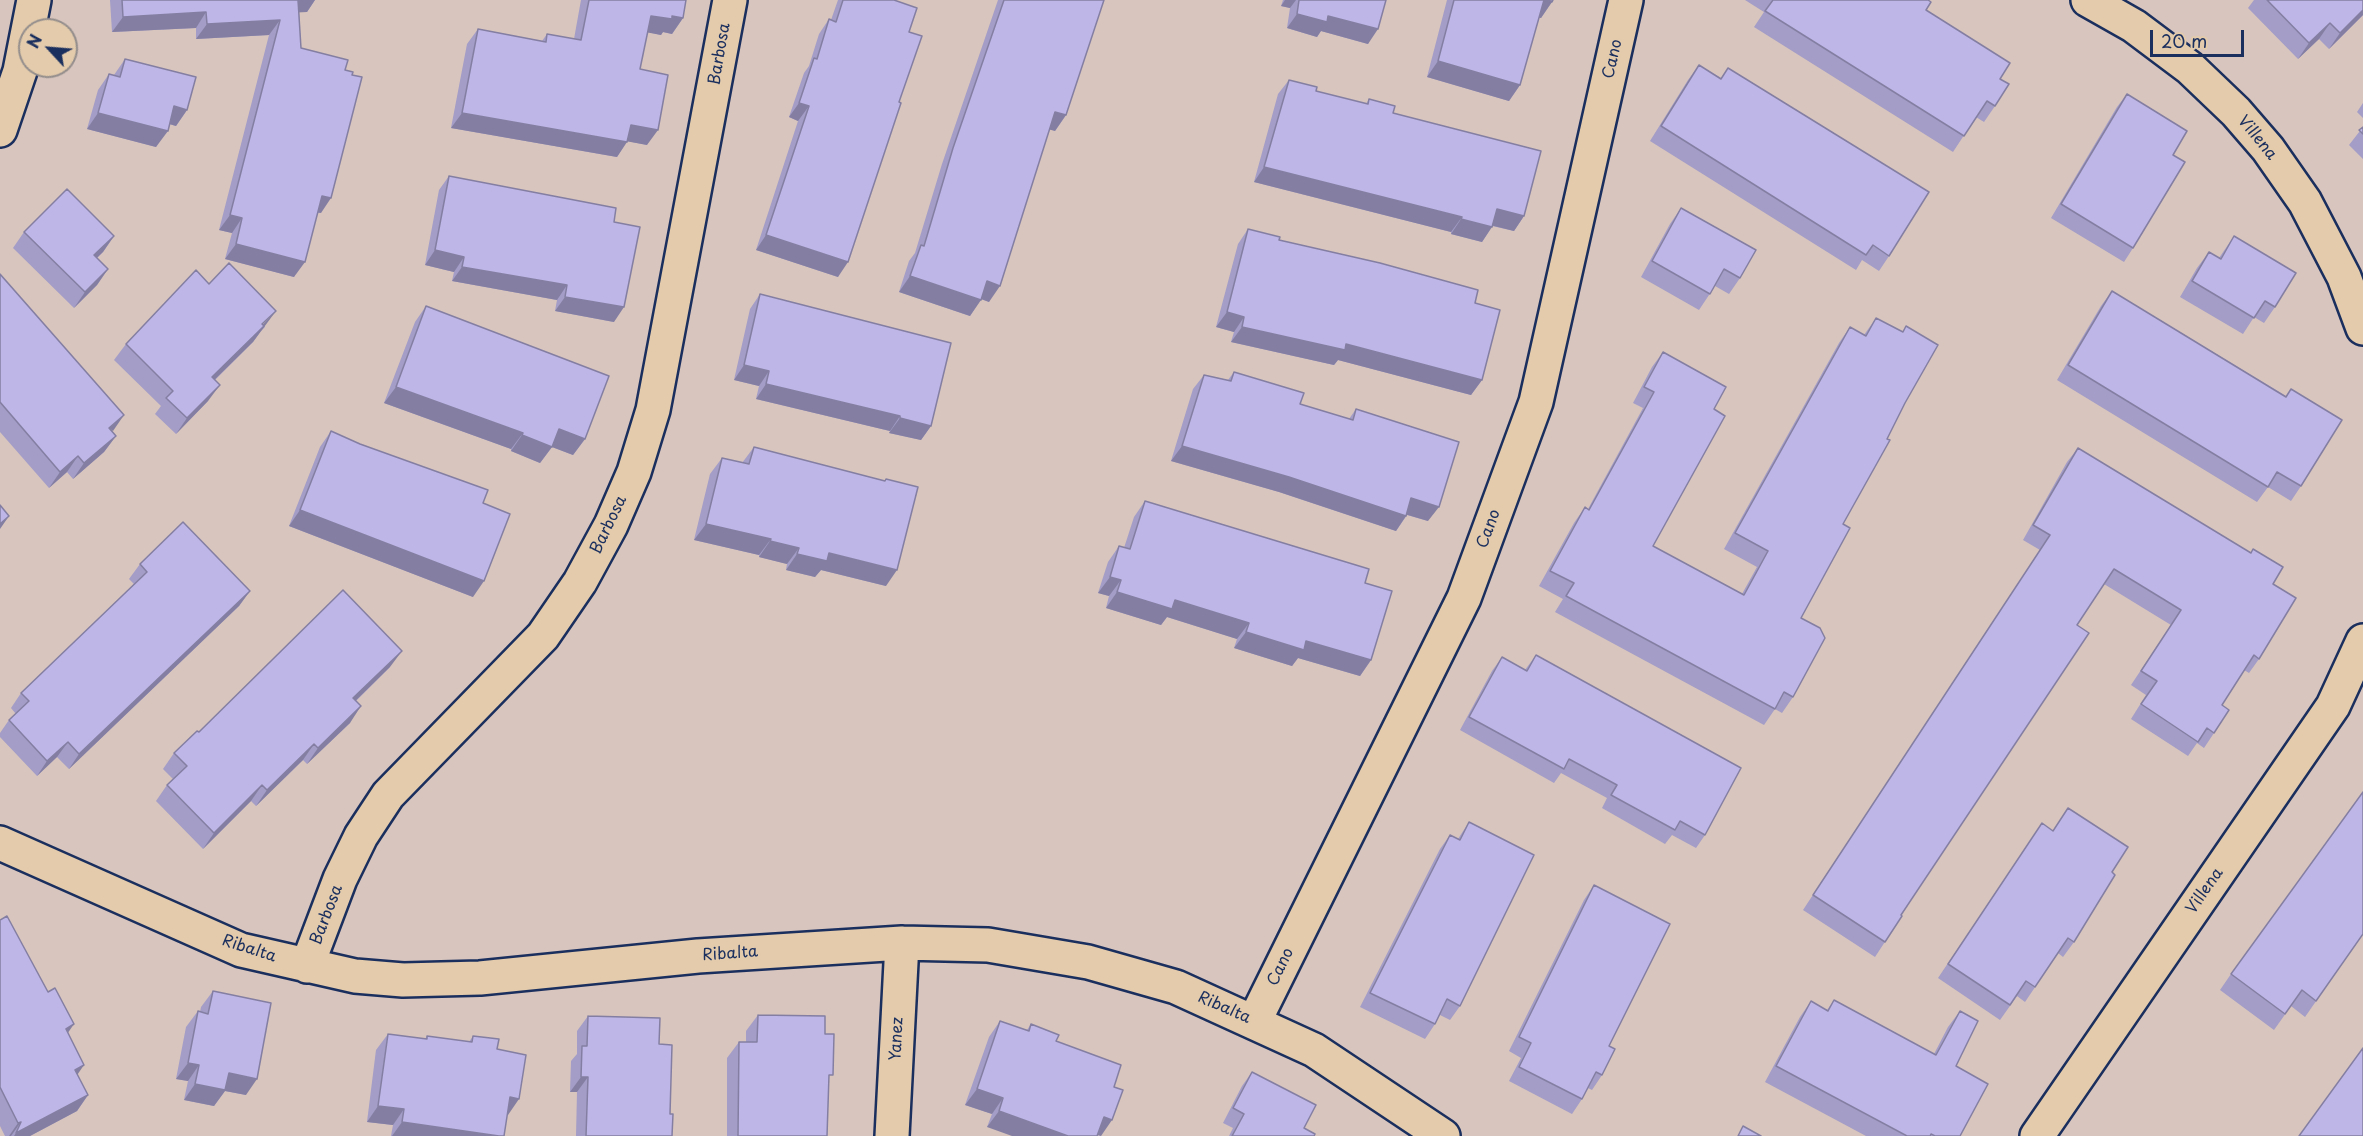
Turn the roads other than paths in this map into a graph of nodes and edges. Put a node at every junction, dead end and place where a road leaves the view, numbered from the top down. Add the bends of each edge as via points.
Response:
1 (34, 0) edge
2 (730, 0) edge
3 (1626, 0) edge
4 (2088, 0) edge
5 (0, 130) edge
6 (2363, 328) edge
7 (2363, 641) edge
8 (0, 843) edge
9 (902, 943) junction
10 (308, 966) junction
11 (1254, 1022) junction
12 (892, 1136) edge
13 (1443, 1136) edge
14 (2037, 1136) edge

1 - 5 street via 20,71
2 - 10 street, Barbosa via 653,410 634,472 611,525 543,636 388,795 340,879
3 - 11 street, Cano via 1536,402 1464,598
4 - 6 street, Villena via 2134,26 2190,68 2268,149 2305,202 2344,277
7 - 14 street, Villena via 2333,706
8 - 10 street, Ribalta via 241,950
9 - 10 street, Ribalta via 698,956 451,980 356,976
9 - 11 street, Ribalta via 988,945 1088,962 1176,987
9 - 12 street, Yanez
11 - 13 street, Ribalta via 1314,1050

